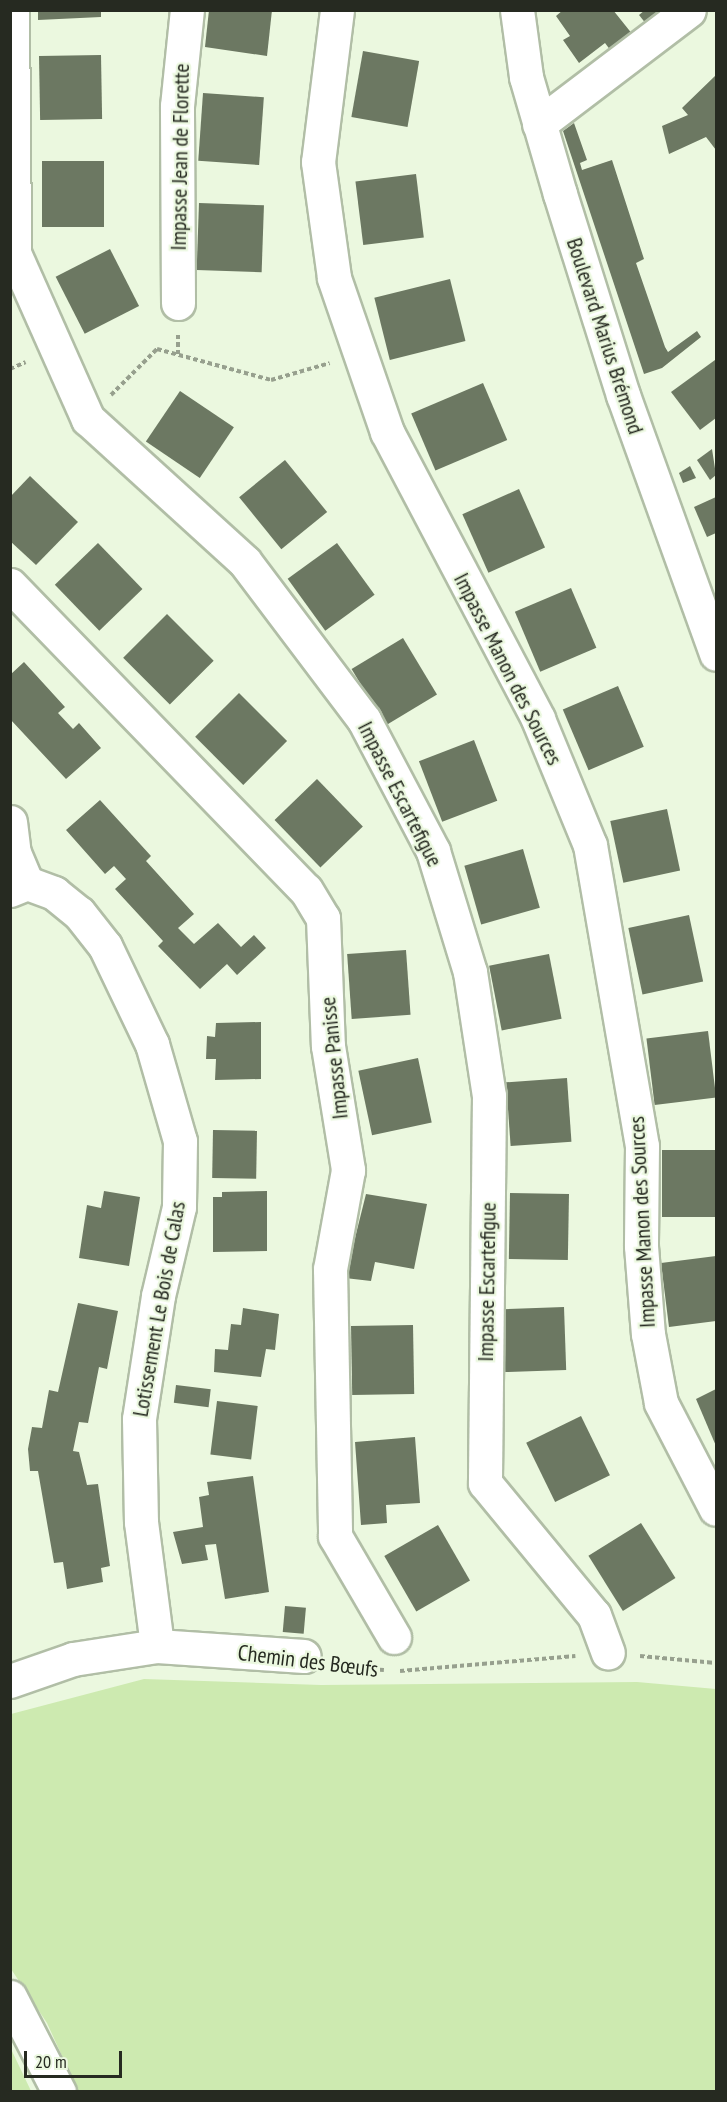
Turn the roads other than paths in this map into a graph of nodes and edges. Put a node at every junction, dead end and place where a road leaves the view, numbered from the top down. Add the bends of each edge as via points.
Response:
1 (12, 10) edge
2 (186, 10) edge
3 (337, 10) edge
4 (517, 10) edge
5 (689, 10) edge
6 (539, 124) junction
7 (178, 303) dead end
8 (10, 585) edge
9 (717, 654) edge
10 (10, 822) edge
11 (19, 886) edge
12 (717, 1509) edge
13 (394, 1637) dead end
14 (157, 1646) junction
15 (608, 1653) road end
16 (304, 1656) road end
17 (10, 1681) edge
18 (10, 1997) edge
19 (59, 2091) edge

1 - 15 street, Impasse Escartefigue via 14,253 88,419 245,562 364,720 433,851 470,972 489,1096 485,1484 594,1615
2 - 7 street, Impasse Jean de Florette via 177,106
3 - 12 street, Impasse Manon des Sources via 318,162 334,278 387,432 538,719 590,845 642,1146 641,1246 648,1334 661,1403
4 - 6 street, Boulevard Marius Brémond via 526,77
5 - 6 street
6 - 9 street, Boulevard Marius Brémond via 623,395
8 - 13 street, Impasse Panisse via 306,890 323,918 328,1046 348,1170 330,1269 335,1536
10 - 11 street, Lotissement Le Bois de Calas
11 - 14 street, Lotissement Le Bois de Calas via 63,899 105,946 152,1044 180,1141 179,1207 159,1296 139,1419 141,1522
14 - 16 street, Chemin des Bœufs
14 - 17 street, Chemin des Bœufs via 73,1659
18 - 19 street

